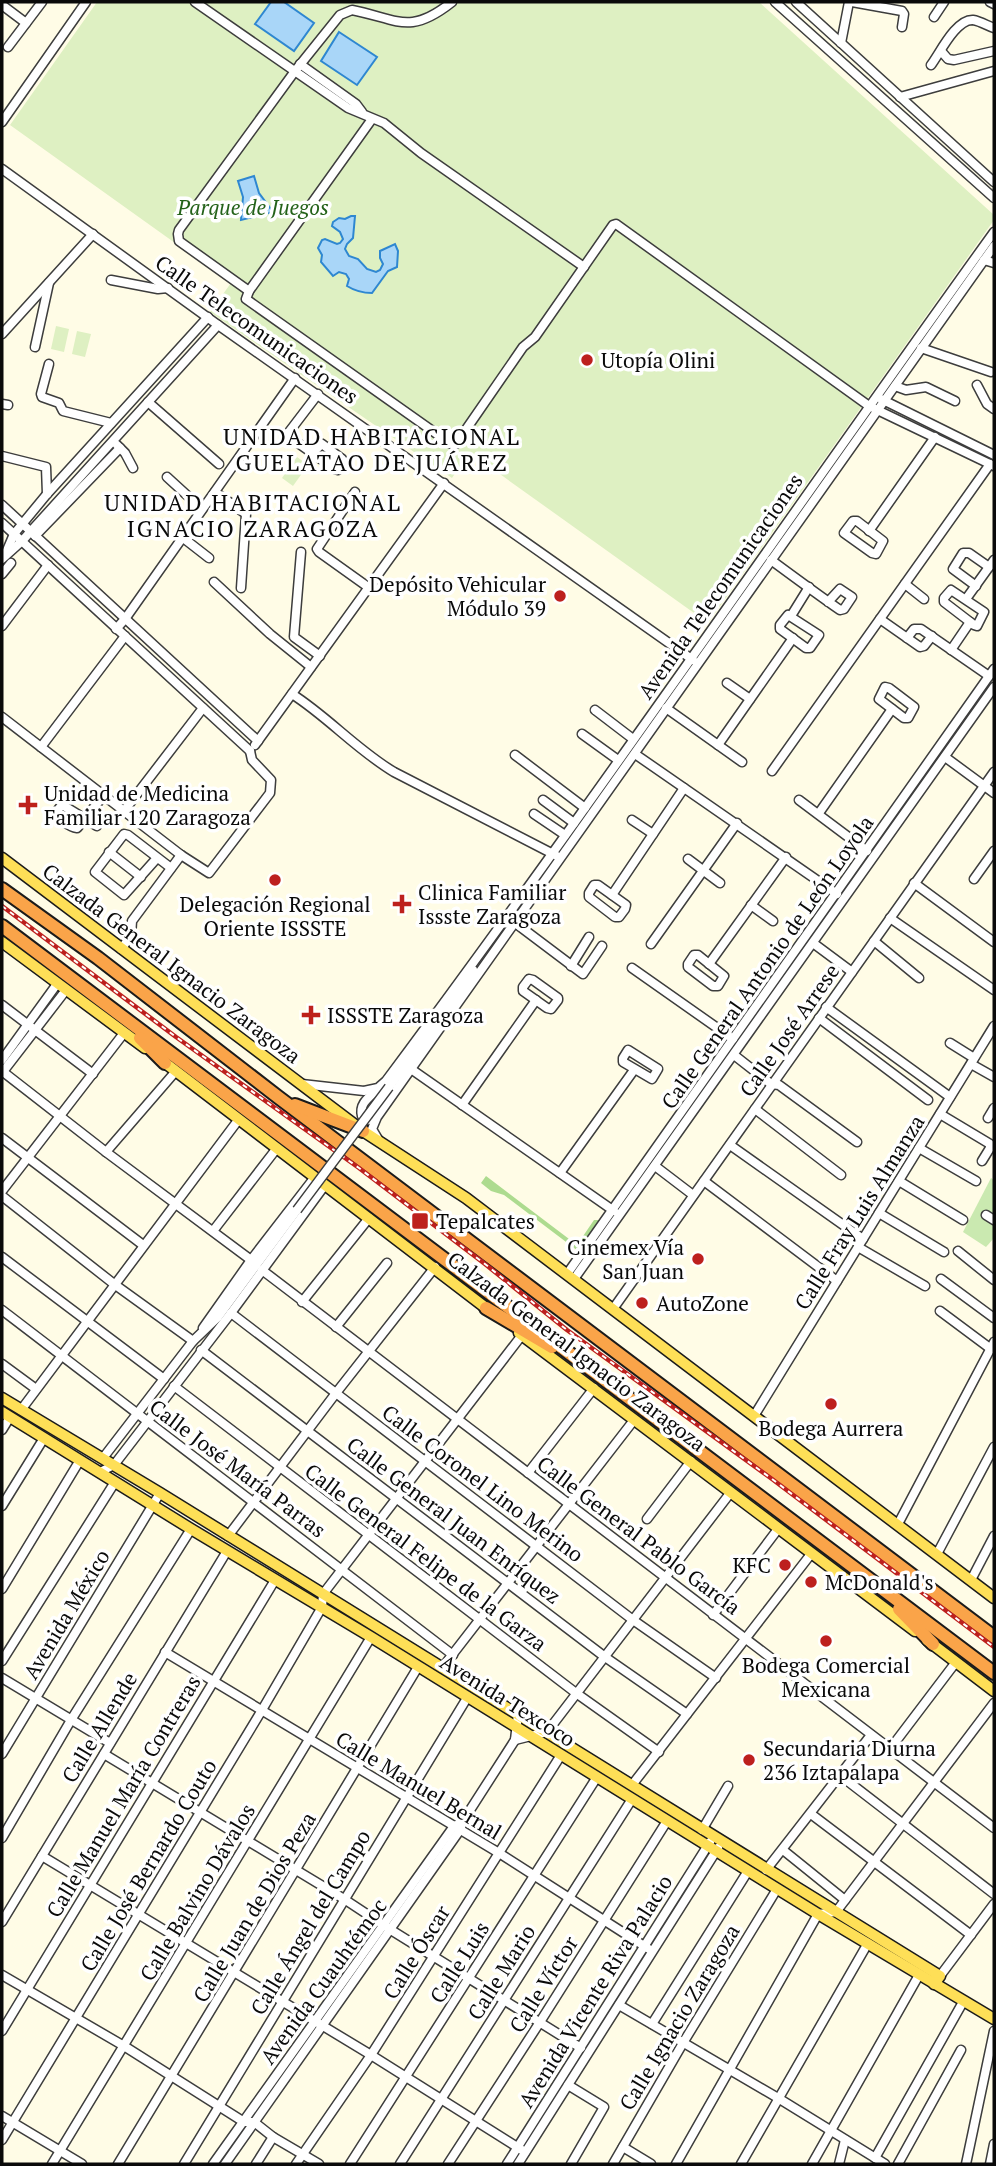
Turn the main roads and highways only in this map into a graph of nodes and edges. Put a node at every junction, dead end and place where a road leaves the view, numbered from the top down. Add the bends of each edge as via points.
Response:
1 (2, 859) edge
2 (2, 889) edge
3 (2, 926) edge
4 (2, 942) edge
5 (91, 992) junction
6 (170, 1067) junction
7 (278, 1097) junction
8 (363, 1131) junction
9 (486, 1308) junction
10 (584, 1363) junction
11 (2, 1398) edge
12 (6, 1414) edge
13 (875, 1583) junction
14 (994, 1598) edge
15 (994, 1637) edge
16 (933, 1644) junction
17 (994, 1673) edge
18 (994, 1691) edge
19 (558, 1739) junction
20 (551, 1749) junction
21 (714, 1844) junction
22 (911, 1965) junction
23 (937, 1980) junction
24 (994, 2019) edge

1 - 8 main road, Calzada General Ignacio Zaragoza
2 - 7 highway, Calzada General Ignacio Zaragoza
3 - 5 highway, Calzada General Ignacio Zaragoza
4 - 6 main road, Calzada General Ignacio Zaragoza
5 - 6 highway
5 - 10 highway, Calzada General Ignacio Zaragoza
6 - 9 main road, Calzada General Ignacio Zaragoza
7 - 8 highway
7 - 15 highway, Calzada General Ignacio Zaragoza
8 - 14 main road, Calzada General Ignacio Zaragoza via 466,1198
9 - 10 highway
9 - 16 main road, Calzada General Ignacio Zaragoza
10 - 13 highway, Calzada General Ignacio Zaragoza
11 - 19 main road, Avenida Texcoco
12 - 20 main road, Avenida Texcoco
13 - 16 highway
13 - 17 highway, Calzada General Ignacio Zaragoza
16 - 18 main road, Calzada General Ignacio Zaragoza
19 - 20 main road
19 - 21 main road, Avenida Texcoco via 702,1829
20 - 21 main road, Avenida Texcoco via 667,1821
21 - 22 main road, Avenida Texcoco via 836,1912
21 - 22 main road, Avenida Texcoco via 777,1889
22 - 23 main road, Avenida Texcoco
22 - 23 main road, Avenida Texcoco via 919,1975
23 - 24 main road, Avenida Texcoco

